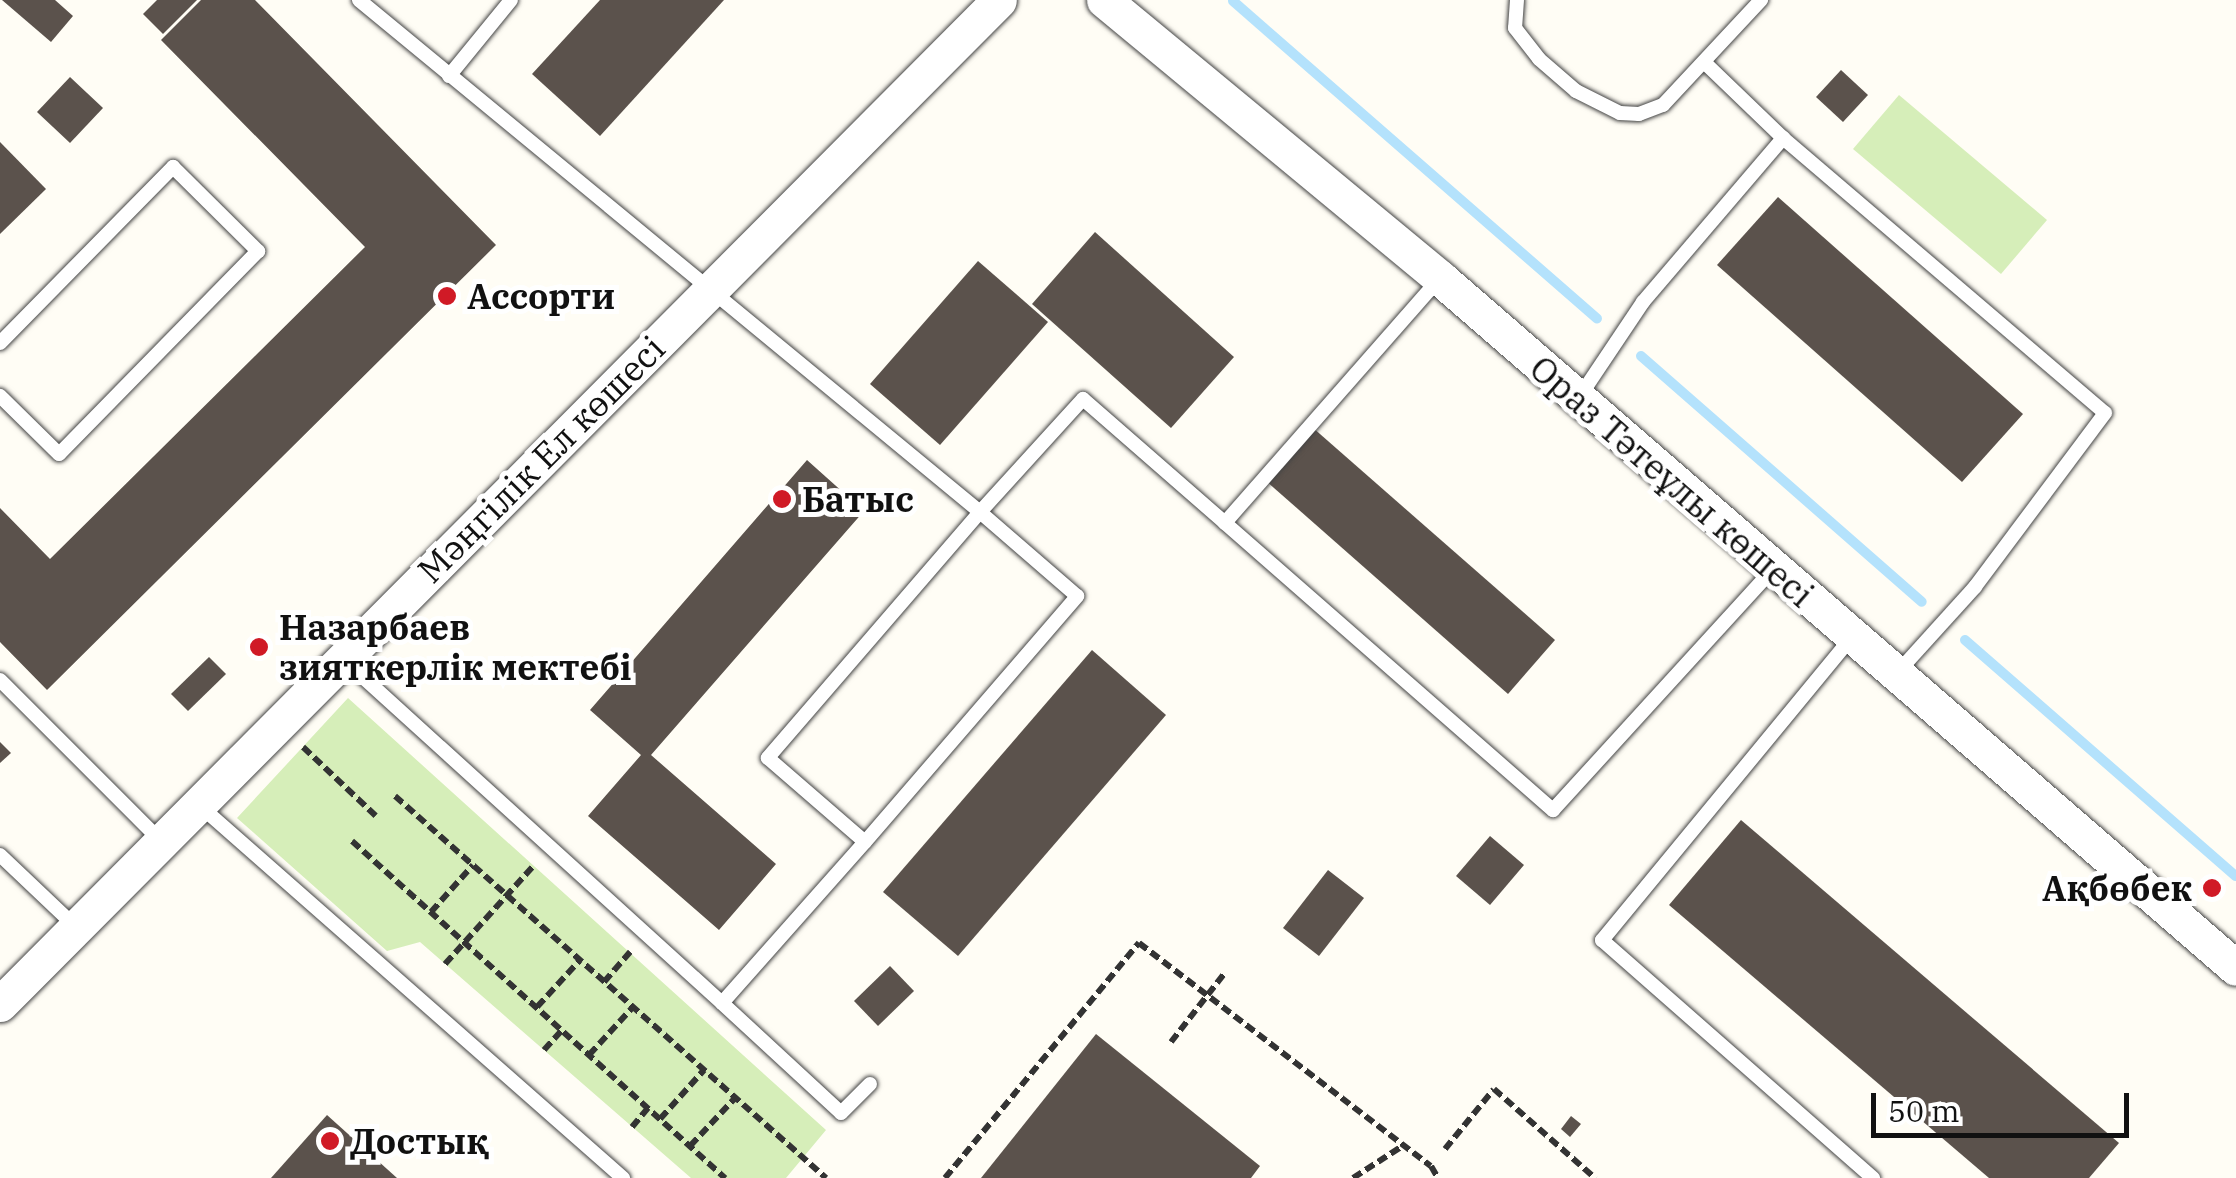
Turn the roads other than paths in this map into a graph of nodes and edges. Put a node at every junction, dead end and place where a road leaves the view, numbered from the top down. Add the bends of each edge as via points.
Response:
1 (359, 0) edge
2 (511, 0) edge
3 (999, 0) edge
4 (1104, 0) edge
5 (1517, 0) edge
6 (1761, 0) edge
7 (1704, 62) junction
8 (449, 76) junction
9 (1783, 138) junction
10 (1440, 278) junction
11 (708, 292) junction
12 (0, 343) edge
13 (0, 396) edge
14 (1578, 398) junction
15 (980, 512) junction
16 (1225, 523) junction
17 (1773, 568) junction
18 (1852, 638) junction
19 (343, 659) junction
20 (1895, 675) junction
21 (0, 680) edge
22 (198, 805) junction
23 (162, 842) junction
24 (865, 842) junction
25 (1, 854) edge
26 (76, 928) junction
27 (2236, 968) edge
28 (722, 1003) junction
29 (0, 1004) edge
30 (870, 1084) dead end
31 (623, 1178) edge
32 (1873, 1178) edge

1 - 8 lane
2 - 8 lane
3 - 11 street, Мәңгілік Ел көшесі
4 - 10 street, Ораз Тәтеұлы көшесі
5 - 7 lane via 1515,28 1524,44 1576,91 1620,114 1663,105
6 - 7 lane
7 - 9 lane
8 - 11 lane
9 - 14 lane via 1642,302
9 - 20 lane via 2105,413 1975,587
10 - 14 street, Ораз Тәтеұлы көшесі
10 - 16 lane
11 - 15 lane
11 - 19 street, Мәңгілік Ел көшесі
12 - 13 lane via 173,167 258,251 58,454
14 - 17 street, Ораз Тәтеұлы көшесі
15 - 16 lane via 1083,399
15 - 24 lane via 768,758
15 - 24 lane via 1077,596
16 - 17 lane via 1553,810
17 - 18 street, Ораз Тәтеұлы көшесі
18 - 20 street, Ораз Тәтеұлы көшесі
18 - 32 lane via 1602,940
19 - 22 street, Мәңгілік Ел көшесі
19 - 28 lane
20 - 27 street, Ораз Тәтеұлы көшесі
21 - 23 lane
22 - 23 street, Мәңгілік Ел көшесі
22 - 31 lane
23 - 26 street, Мәңгілік Ел көшесі
24 - 28 lane
25 - 26 lane
26 - 29 street, Мәңгілік Ел көшесі
28 - 30 lane via 842,1113

